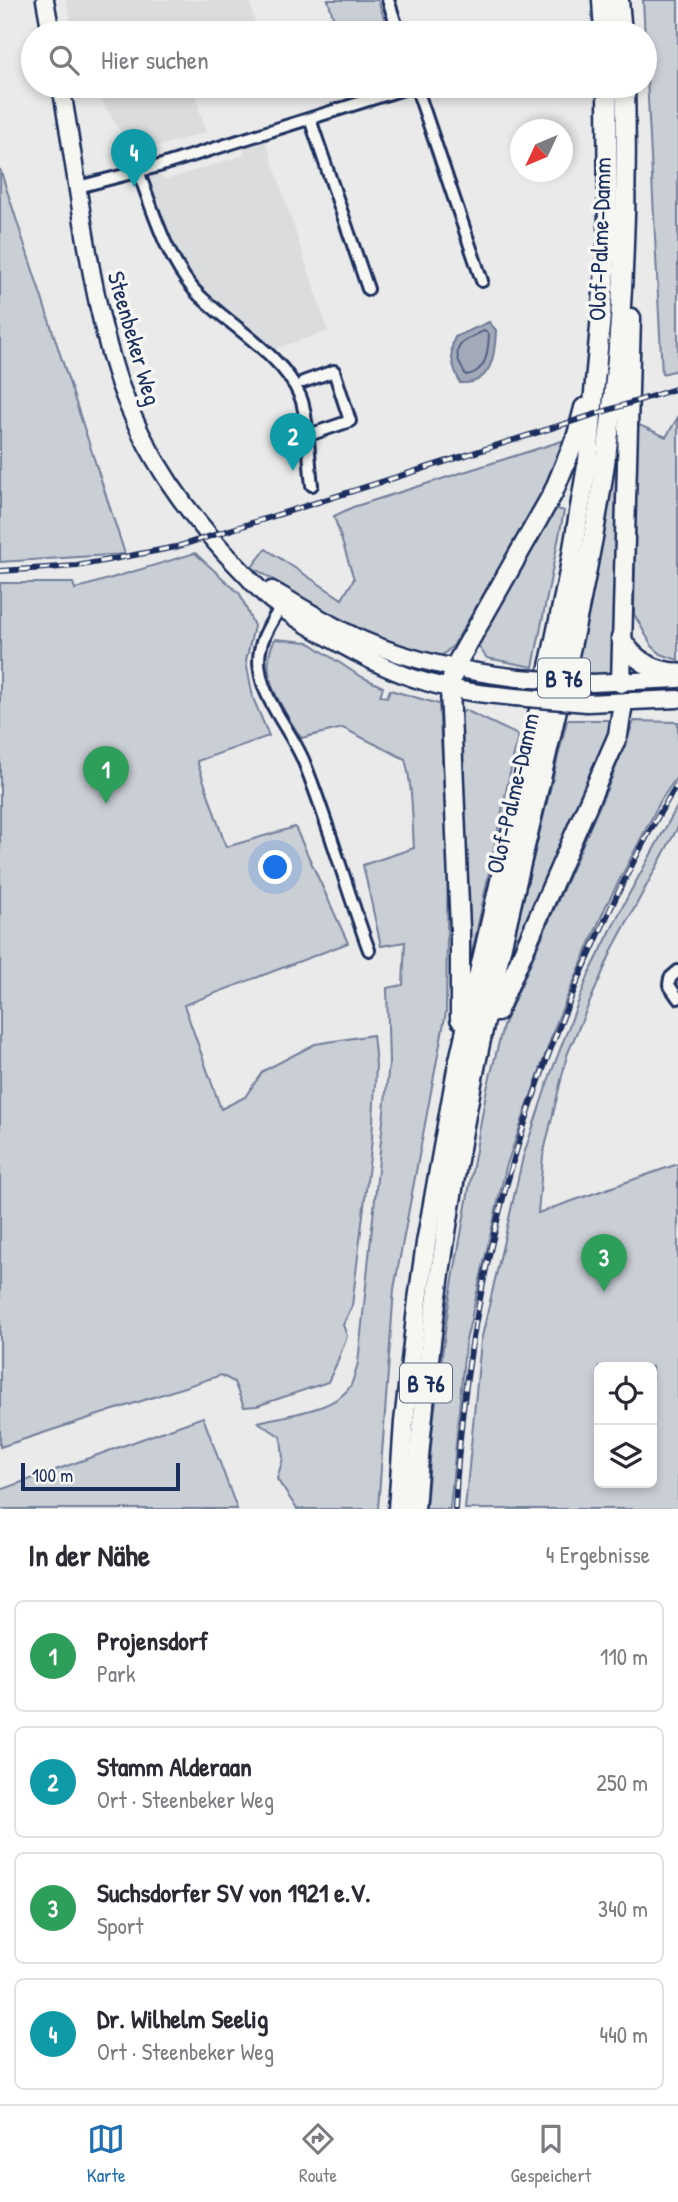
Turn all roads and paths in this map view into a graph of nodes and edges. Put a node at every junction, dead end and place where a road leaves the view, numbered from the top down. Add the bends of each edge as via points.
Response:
1 (46, 0) edge
2 (388, 0) edge
3 (602, 0) edge
4 (619, 0) edge
5 (49, 21) edge
6 (395, 21) edge
7 (603, 21) edge
8 (621, 21) edge
9 (63, 98) edge
10 (376, 98) edge
11 (419, 98) edge
12 (607, 98) edge
13 (625, 98) edge
14 (310, 118) junction
15 (138, 172) junction
16 (78, 187) junction
17 (624, 273) junction
18 (482, 281) dead end
19 (368, 289) dead end
20 (597, 360) junction
21 (303, 382) dead end
22 (306, 436) junction
23 (312, 485) dead end
24 (283, 603) junction
25 (621, 638) junction
26 (454, 668) junction
27 (678, 673) edge
28 (678, 679) edge
29 (621, 683) junction
30 (450, 689) junction
31 (678, 699) edge
32 (623, 703) junction
33 (369, 950) dead end
34 (674, 974) edge
35 (678, 998) edge
36 (465, 1074) junction
37 (398, 1509) edge
38 (415, 1509) edge

1 - 5 main road
2 - 6 street
3 - 7 highway
4 - 8 highway
9 - 16 main road, Steenbeker Weg
10 - 14 street
11 - 18 street
12 - 20 highway, Olof-Palme-Damm / B 76 via 608,237
13 - 17 highway, Olof-Palme-Damm / B 76
14 - 15 street
14 - 19 street
15 - 16 street
15 - 22 street via 175,262 201,297 275,361 294,385 301,398
16 - 24 main road, Steenbeker Weg via 100,310 127,402 147,447 202,529 266,596
17 - 25 highway via 631,350
17 - 36 highway, Olof-Palme-Damm / B 76 via 614,393 588,566
20 - 26 highway via 577,435 553,493
20 - 36 highway, Olof-Palme-Damm / B 76 via 588,460 569,572
21 - 22 street via 334,371 349,421
22 - 23 street
24 - 26 main road, Steenbeker Weg via 369,643
24 - 30 main road, Steenbeker Weg via 312,628 379,665
24 - 33 street via 262,639 259,662 263,684 303,760
25 - 27 highway via 640,662
25 - 29 highway
26 - 29 main road, Steenbeker Weg, bridge via 519,678
26 - 30 highway
28 - 29 main road, Steenbeker Weg
29 - 32 main road
30 - 32 main road, Steenbeker Weg, bridge
30 - 36 highway
31 - 32 main road, Steenbeker Weg
32 - 36 highway via 618,735
34 - 35 street via 669,985
36 - 37 highway, Olof-Palme-Damm / B 76 via 426,1243
36 - 38 highway, Olof-Palme-Damm / B 76 via 425,1385

